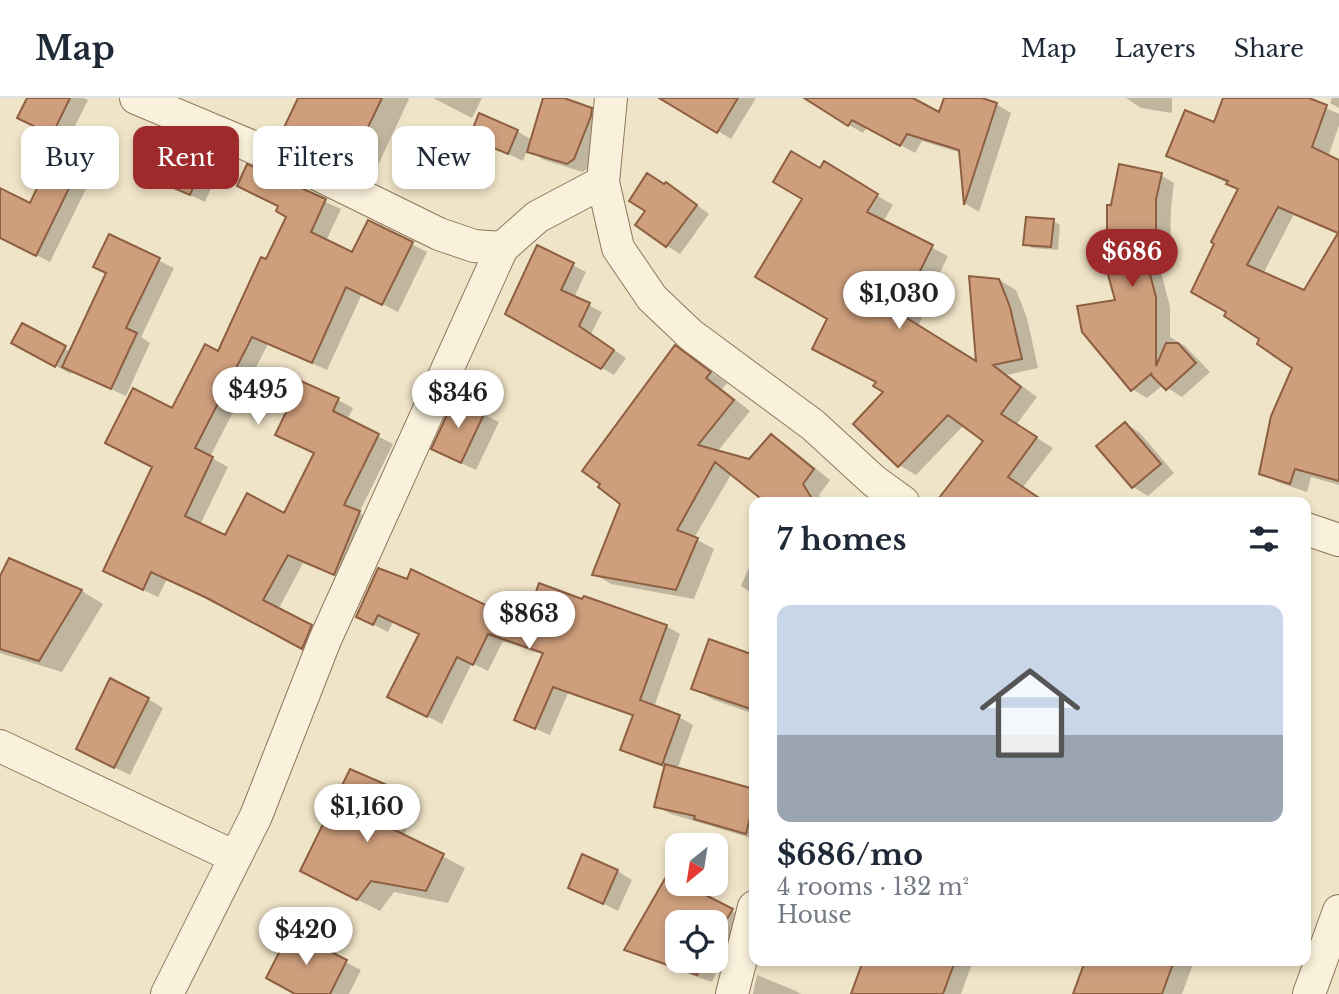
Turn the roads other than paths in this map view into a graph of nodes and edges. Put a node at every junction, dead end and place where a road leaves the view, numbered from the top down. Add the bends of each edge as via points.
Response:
1 (136, 98) edge
2 (611, 98) edge
3 (603, 182) junction
4 (502, 248) junction
5 (871, 492) edge
6 (1311, 531) edge
7 (1339, 540) edge
8 (0, 746) edge
9 (235, 858) junction
10 (1339, 911) edge
11 (749, 927) edge
12 (167, 994) edge
13 (732, 994) edge
14 (1309, 994) edge

1 - 4 street via 315,173 439,234 474,246
2 - 3 street
3 - 4 street via 537,216
3 - 5 street via 618,248 652,298 711,351 813,425
4 - 9 street via 325,639
6 - 7 street
8 - 9 street
9 - 12 street
10 - 14 street
11 - 13 street

